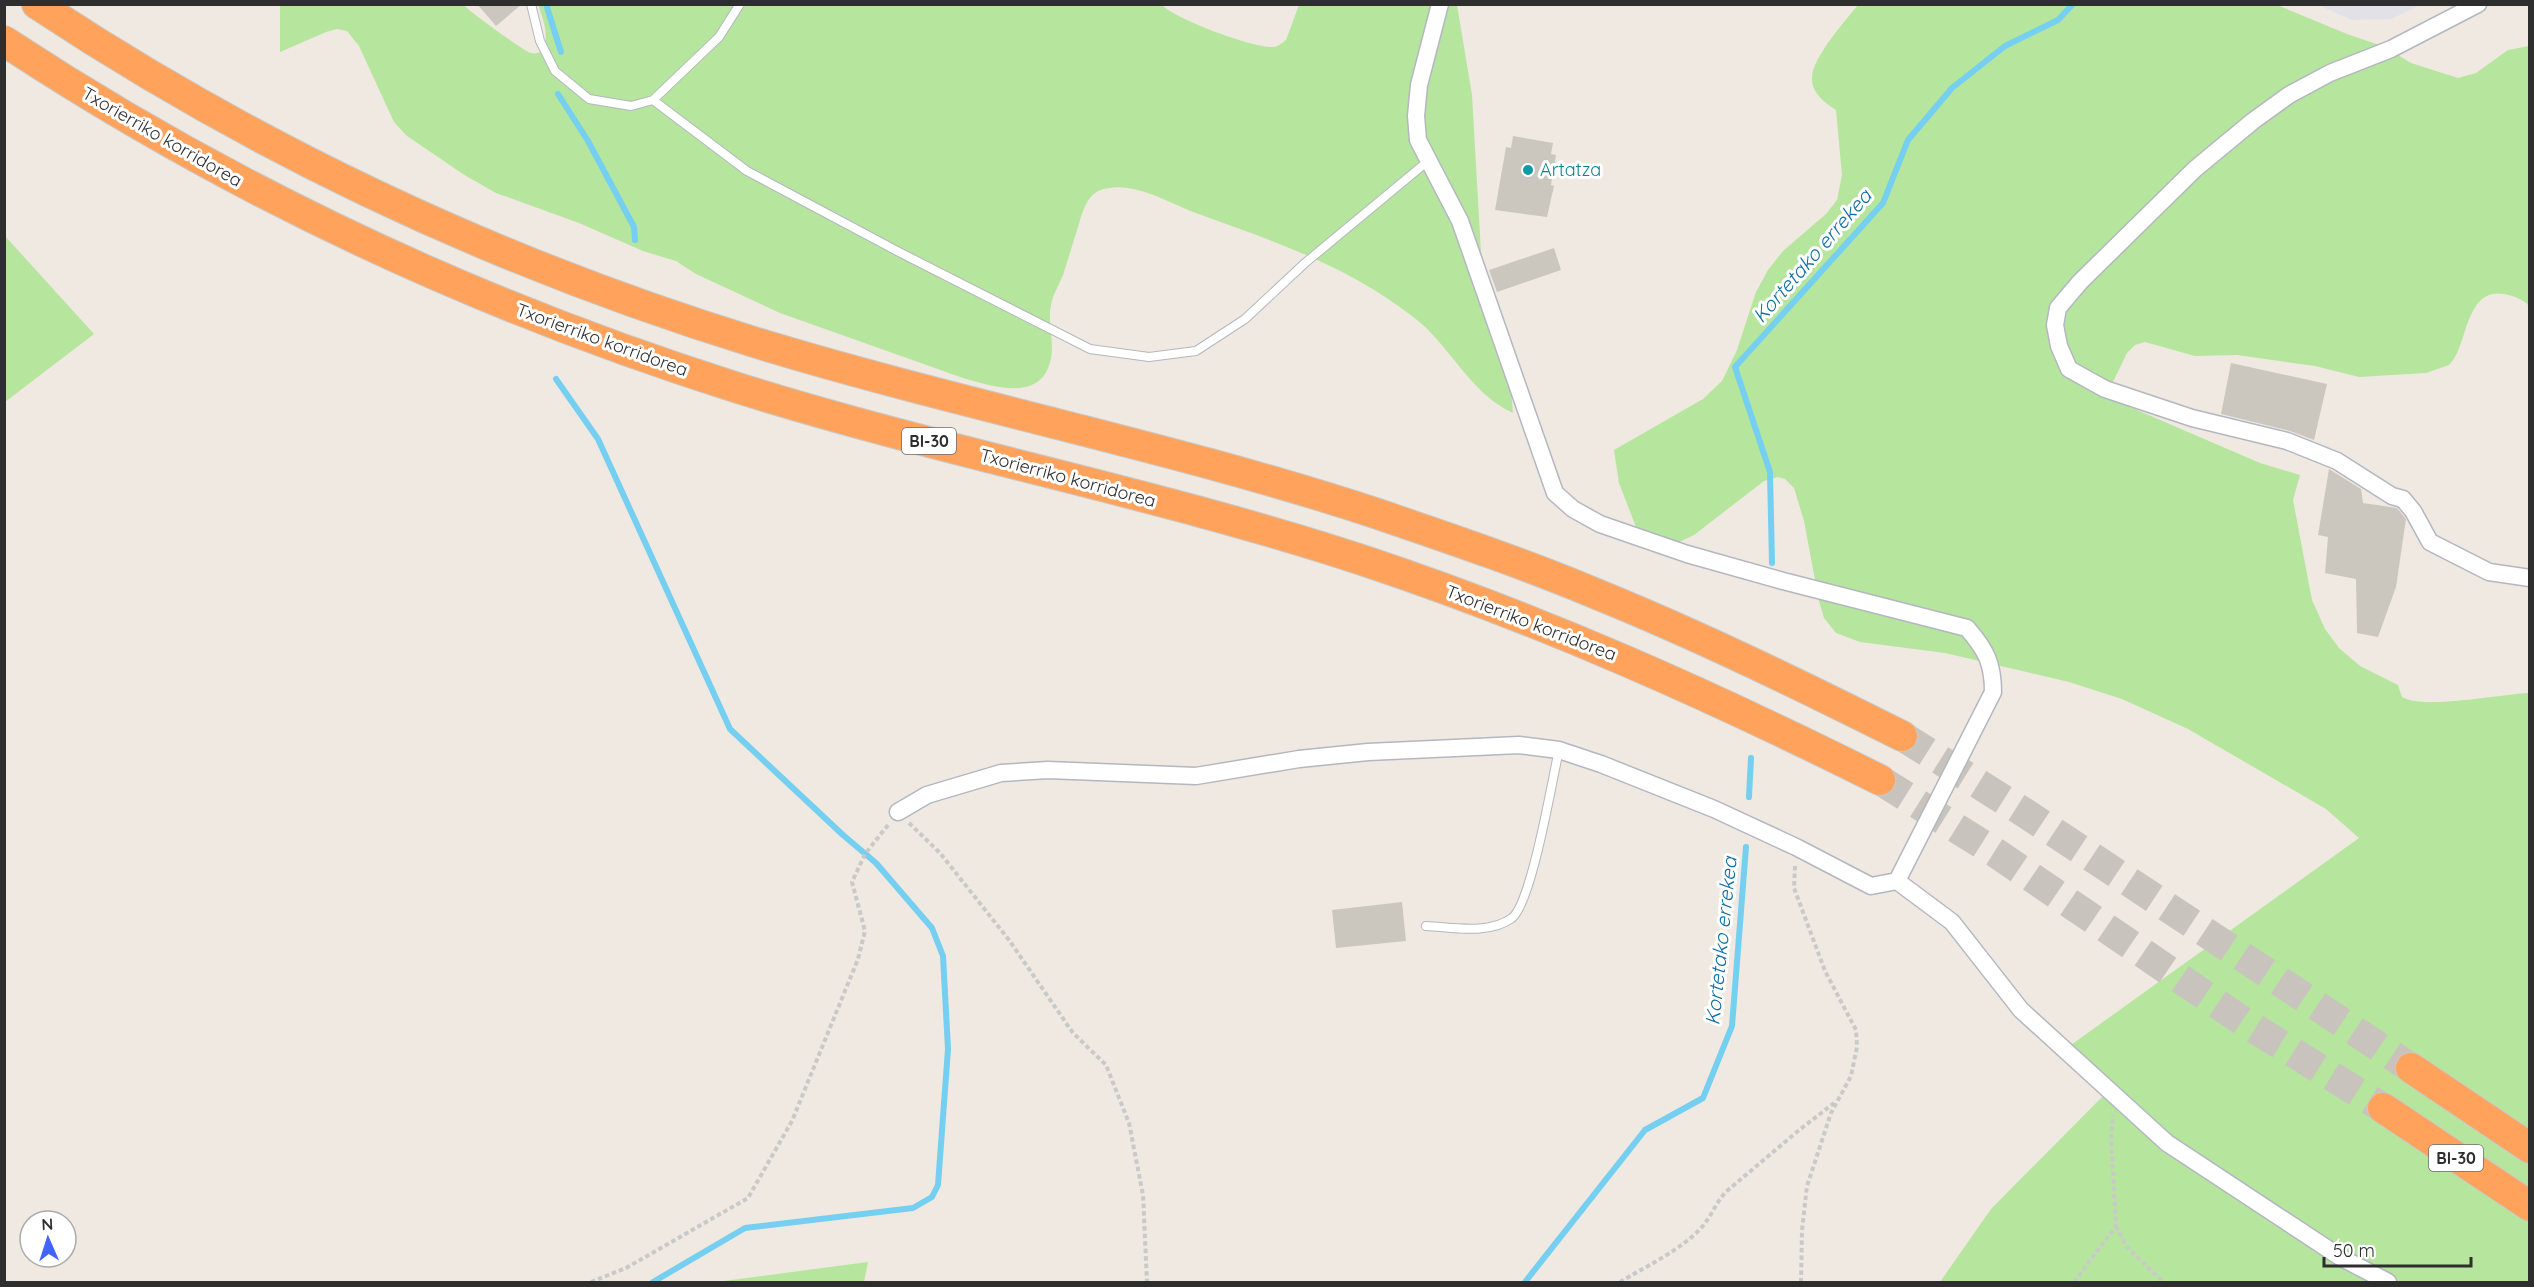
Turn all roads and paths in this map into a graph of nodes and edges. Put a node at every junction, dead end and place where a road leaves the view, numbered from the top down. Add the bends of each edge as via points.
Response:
1 (37, 4) edge
2 (531, 4) edge
3 (740, 4) edge
4 (1440, 4) edge
5 (2478, 4) edge
6 (4, 41) edge
7 (653, 100) junction
8 (1428, 161) junction
9 (2529, 578) edge
10 (1902, 736) tunnel mouth
11 (1559, 750) junction
12 (1880, 780) tunnel mouth
13 (898, 812) junction
14 (1796, 847) junction
15 (1897, 881) junction
16 (1426, 926) dead end
17 (2411, 1068) tunnel mouth
18 (2117, 1097) junction
19 (1838, 1101) junction
20 (2383, 1108) tunnel mouth
21 (2529, 1148) edge
22 (2529, 1206) edge
23 (2116, 1226) junction
24 (591, 1282) edge
25 (1147, 1282) edge
26 (1620, 1282) edge
27 (1801, 1282) edge
28 (2074, 1282) edge
29 (2163, 1282) edge
30 (2388, 1282) edge

1 - 10 highway via 138,69 268,142 492,248 754,342 1263,479 1466,544 1602,596
2 - 7 lane via 540,41 555,71 589,99 631,106
3 - 7 lane via 719,37
4 - 8 street via 1419,85 1416,116 1418,140
5 - 9 street via 2391,49 2310,84 2253,121 2195,169 2080,282 2058,309 2055,325 2069,369 2105,389 2192,418 2286,441 2337,460 2392,496 2403,499 2430,542 2489,572
6 - 12 highway, Txorierriko korridorea / BI-30 via 204,163 320,222 473,292 599,341 739,388 1239,523 1449,590 1573,637 1704,694
7 - 8 lane via 747,171 898,252 1090,349 1149,357 1196,351 1245,319 1305,263
8 - 15 street via 1460,221 1555,493 1573,509 1600,524 1687,554 1967,628 1984,648 1993,673 1993,692
11 - 13 street via 1519,746 1368,752 1196,776 1001,773 927,795
11 - 14 street via 1704,805
11 - 16 lane via 1533,866 1513,917 1492,927
13 - 24 path via 865,854 852,882 865,931 858,959 792,1121 748,1198 626,1268
13 - 25 path via 940,853 1009,940 1073,1033 1106,1065 1129,1123 1143,1195
14 - 15 street via 1870,886
14 - 19 path via 1794,888 1825,970 1856,1030 1854,1067
15 - 18 street via 1952,922 2021,1010
17 - 21 highway, BI-30
18 - 23 path via 2111,1138
18 - 30 street via 2167,1143 2340,1257
19 - 26 path via 1728,1190 1701,1228
19 - 27 path via 1807,1186
20 - 22 highway, BI-30
23 - 28 path
23 - 29 path via 2126,1246

